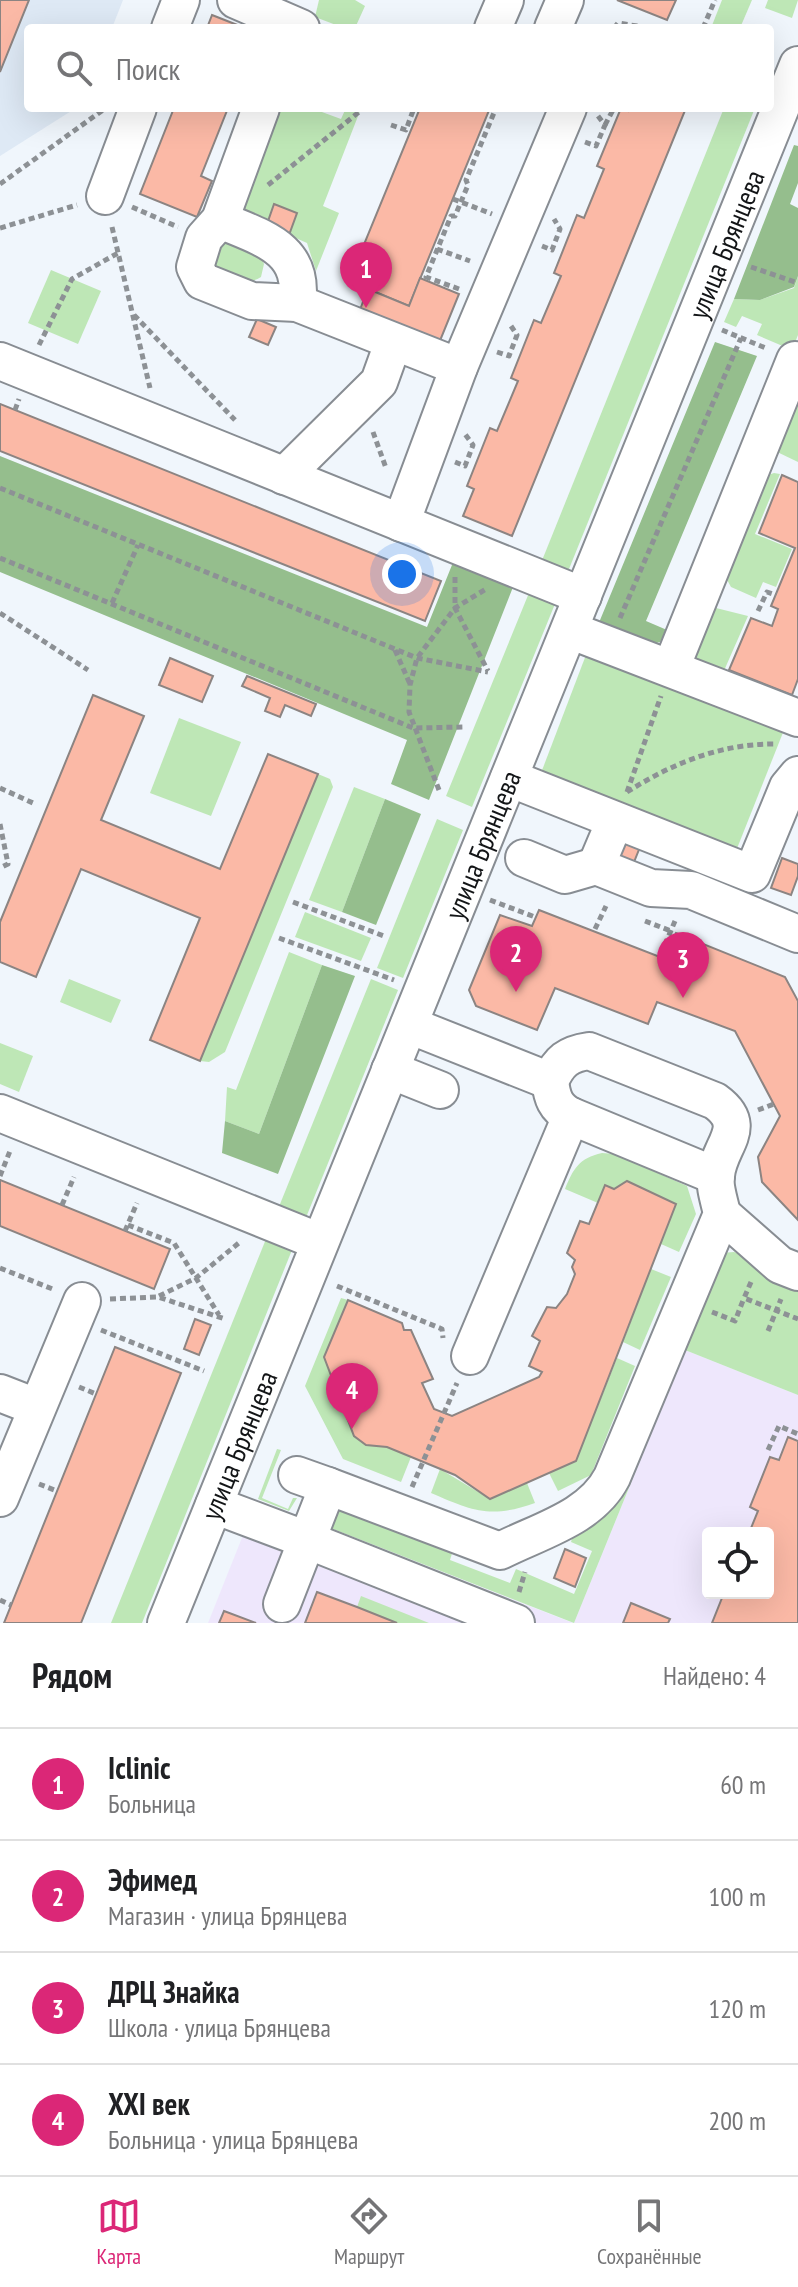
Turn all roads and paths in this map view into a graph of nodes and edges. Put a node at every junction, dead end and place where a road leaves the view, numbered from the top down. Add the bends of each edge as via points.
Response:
1 (181, 0) edge
2 (236, 0) edge
3 (505, 0) edge
4 (565, 0) edge
5 (715, 0) edge
6 (172, 24) edge
7 (288, 24) edge
8 (495, 24) edge
9 (555, 24) edge
10 (705, 24) edge
11 (798, 65) edge
12 (99, 112) edge
13 (136, 112) edge
14 (259, 112) edge
15 (359, 112) edge
16 (413, 112) edge
17 (494, 112) edge
18 (566, 112) edge
19 (612, 112) edge
20 (391, 125) dead end
21 (605, 125) dead end
22 (0, 184) edge
23 (263, 189) dead end
24 (105, 196) junction
25 (453, 199) dead end
26 (461, 202) junction
27 (478, 209) dead end
28 (0, 228) edge
29 (212, 229) junction
30 (118, 253) junction
31 (738, 263) dead end
32 (798, 283) edge
33 (464, 291) dead end
34 (297, 303) junction
35 (133, 315) junction
36 (714, 326) dead end
37 (741, 338) junction
38 (393, 343) junction
39 (796, 360) edge
40 (14, 367) edge
41 (459, 367) junction
42 (361, 403) junction
43 (15, 410) dead end
44 (158, 425) junction
45 (243, 429) dead end
46 (284, 476) junction
47 (0, 488) edge
48 (402, 518) junction
49 (138, 545) junction
50 (455, 545) junction
51 (0, 558) edge
52 (518, 570) junction
53 (776, 595) dead end
54 (583, 596) junction
55 (112, 603) junction
56 (455, 608) junction
57 (758, 611) dead end
58 (0, 613) edge
59 (597, 640) joint
60 (395, 650) junction
61 (417, 658) junction
62 (671, 668) junction
63 (88, 670) dead end
64 (410, 685) junction
65 (796, 718) edge
66 (465, 727) dead end
67 (413, 728) junction
68 (798, 775) edge
69 (509, 778) junction
70 (0, 788) edge
71 (439, 790) dead end
72 (33, 803) dead end
73 (621, 807) junction
74 (0, 824) edge
75 (524, 858) dead end
76 (596, 866) junction
77 (0, 868) edge
78 (293, 902) dead end
79 (504, 905) dead end
80 (606, 906) dead end
81 (535, 917) dead end
82 (676, 918) dead end
83 (644, 921) dead end
84 (595, 929) dead end
85 (671, 931) junction
86 (798, 934) edge
87 (384, 936) dead end
88 (279, 938) dead end
89 (661, 954) dead end
90 (401, 983) dead end
91 (409, 1025) junction
92 (390, 1070) junction
93 (550, 1081) junction
94 (440, 1090) dead end
95 (0, 1113) edge
96 (571, 1116) junction
97 (716, 1176) junction
98 (722, 1214) junction
99 (266, 1221) junction
100 (128, 1225) dead end
101 (320, 1242) junction
102 (0, 1268) edge
103 (798, 1272) edge
104 (196, 1278) junction
105 (343, 1289) dead end
106 (158, 1297) junction
107 (78, 1310) junction
108 (467, 1363) junction
109 (204, 1371) dead end
110 (0, 1393) edge
111 (36, 1407) junction
112 (798, 1434) edge
113 (768, 1450) dead end
114 (422, 1461) dead end
115 (0, 1498) edge
116 (214, 1505) junction
117 (307, 1540) junction
118 (521, 1561) dead end
119 (0, 1600) edge
120 (282, 1604) dead end
121 (11, 1605) dead end
122 (516, 1612) edge
123 (166, 1623) edge

1 - 6 street
2 - 7 street
3 - 8 street
4 - 9 street
5 - 10 path
11 - 54 street, улица Брянцева
12 - 22 path
13 - 24 street
14 - 29 street
15 - 23 path
16 - 20 path via 406,130
17 - 26 path
18 - 41 street
19 - 21 path
24 - 28 path
24 - 29 path
24 - 30 path
25 - 26 path
26 - 27 path
26 - 33 path via 426,277
29 - 34 street via 269,241 295,265
29 - 34 street via 195,267 202,281 252,301
30 - 35 path
30 - 40 path via 72,279 45,330
31 - 32 path
34 - 38 street
35 - 44 path
35 - 45 path
36 - 37 path
37 - 39 path
37 - 59 path
38 - 41 street
38 - 42 street via 379,382
39 - 62 street
40 - 43 path
40 - 44 street
41 - 48 street
42 - 46 street
42 - 48 path
44 - 46 street
46 - 48 street
47 - 49 path
48 - 50 street
49 - 55 path
49 - 60 path
50 - 52 street
50 - 56 path
51 - 55 path
52 - 54 street
52 - 56 path
53 - 57 path via 767,592
54 - 69 street, улица Брянцева
55 - 67 path
56 - 61 path
56 - 61 path via 488,672
58 - 63 path
59 - 62 street
60 - 61 path
60 - 64 path
61 - 64 path
62 - 65 street
62 - 73 path
64 - 67 path
65 - 73 path via 784,744 741,744 668,766
66 - 67 path
67 - 71 path
68 - 73 street via 788,787 752,874
69 - 73 street
69 - 91 street, улица Брянцева
70 - 72 path
73 - 76 street
74 - 77 path via 8,864
75 - 76 street via 565,875
76 - 86 street via 651,888 691,890
78 - 87 path
79 - 81 path
80 - 84 path
82 - 85 path
83 - 85 path
85 - 89 path
88 - 90 path
91 - 92 street, улица Брянцева
91 - 93 street
92 - 94 street
92 - 101 street, улица Брянцева
93 - 96 street via 552,1099
93 - 97 street via 558,1063 572,1053 589,1051 715,1101 732,1121
95 - 99 street
96 - 97 street
96 - 108 street
97 - 98 street
98 - 103 street via 780,1265
98 - 117 street via 612,1477 589,1507 500,1551 312,1480
99 - 101 street
99 - 104 path
100 - 104 path via 174,1243
101 - 116 street, улица Брянцева
102 - 107 path
104 - 106 path
104 - 106 path via 223,1318
105 - 108 path via 442,1329 446,1362
106 - 107 path
107 - 109 path
107 - 111 street
108 - 114 path
110 - 111 street
111 - 115 street
112 - 113 path via 779,1426
116 - 117 street
116 - 123 street, улица Брянцева
117 - 120 street
117 - 122 street
118 - 122 path via 526,1574
119 - 121 path

